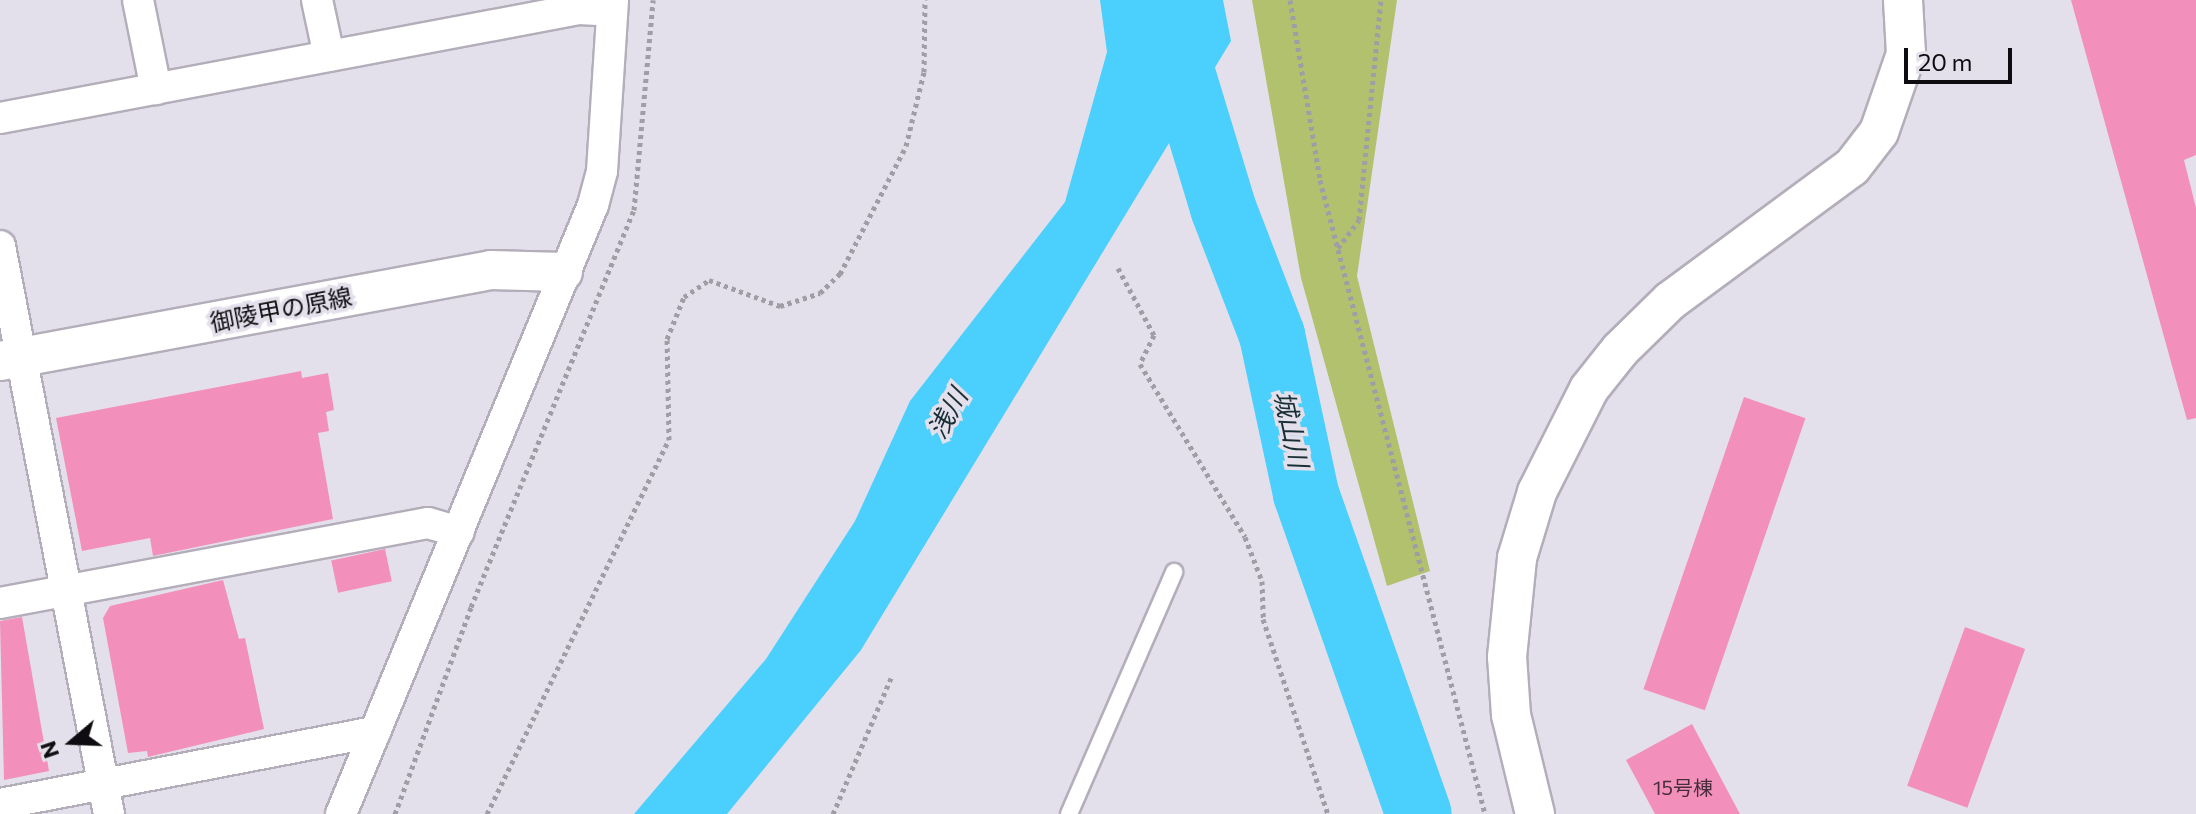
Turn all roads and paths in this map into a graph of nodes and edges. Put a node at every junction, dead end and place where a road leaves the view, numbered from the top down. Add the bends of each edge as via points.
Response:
1 (138, 0) edge
2 (317, 0) edge
3 (925, 0) edge
4 (1290, 0) edge
5 (1381, 0) edge
6 (1903, 0) edge
7 (613, 5) edge
8 (329, 56) junction
9 (156, 89) junction
10 (0, 118) edge
11 (0, 246) edge
12 (1338, 248) junction
13 (1118, 268) dead end
14 (563, 272) junction
15 (11, 359) edge
16 (459, 532) junction
17 (1174, 572) dead end
18 (69, 589) junction
19 (0, 603) edge
20 (891, 678) dead end
21 (375, 732) junction
22 (104, 782) junction
23 (0, 804) edge
24 (109, 814) edge
25 (341, 814) edge
26 (487, 814) edge
27 (833, 814) edge
28 (1069, 814) edge
29 (1328, 814) edge
30 (1485, 814) edge
31 (1535, 814) edge

1 - 9 street
2 - 8 street
3 - 26 path via 924,72 906,146 840,274 820,293 780,306 709,280 684,297 667,339 669,440
4 - 12 path via 1304,114
5 - 12 path via 1359,220
6 - 31 street via 1906,54 1879,132 1852,167 1670,301 1620,350 1589,389 1537,492 1517,558 1507,657 1511,715
7 - 8 street
7 - 14 street via 602,171
8 - 9 street
9 - 10 street
11 - 15 street
12 - 30 path
13 - 29 path via 1154,335 1140,364 1245,537 1262,581 1263,619
14 - 15 street, 御陵甲の原線 via 491,270
14 - 16 street
15 - 18 street
16 - 18 street via 428,523
16 - 21 street
17 - 28 lane
18 - 19 street
18 - 22 street
20 - 27 path
21 - 22 street
21 - 25 street
22 - 23 street
22 - 24 street

